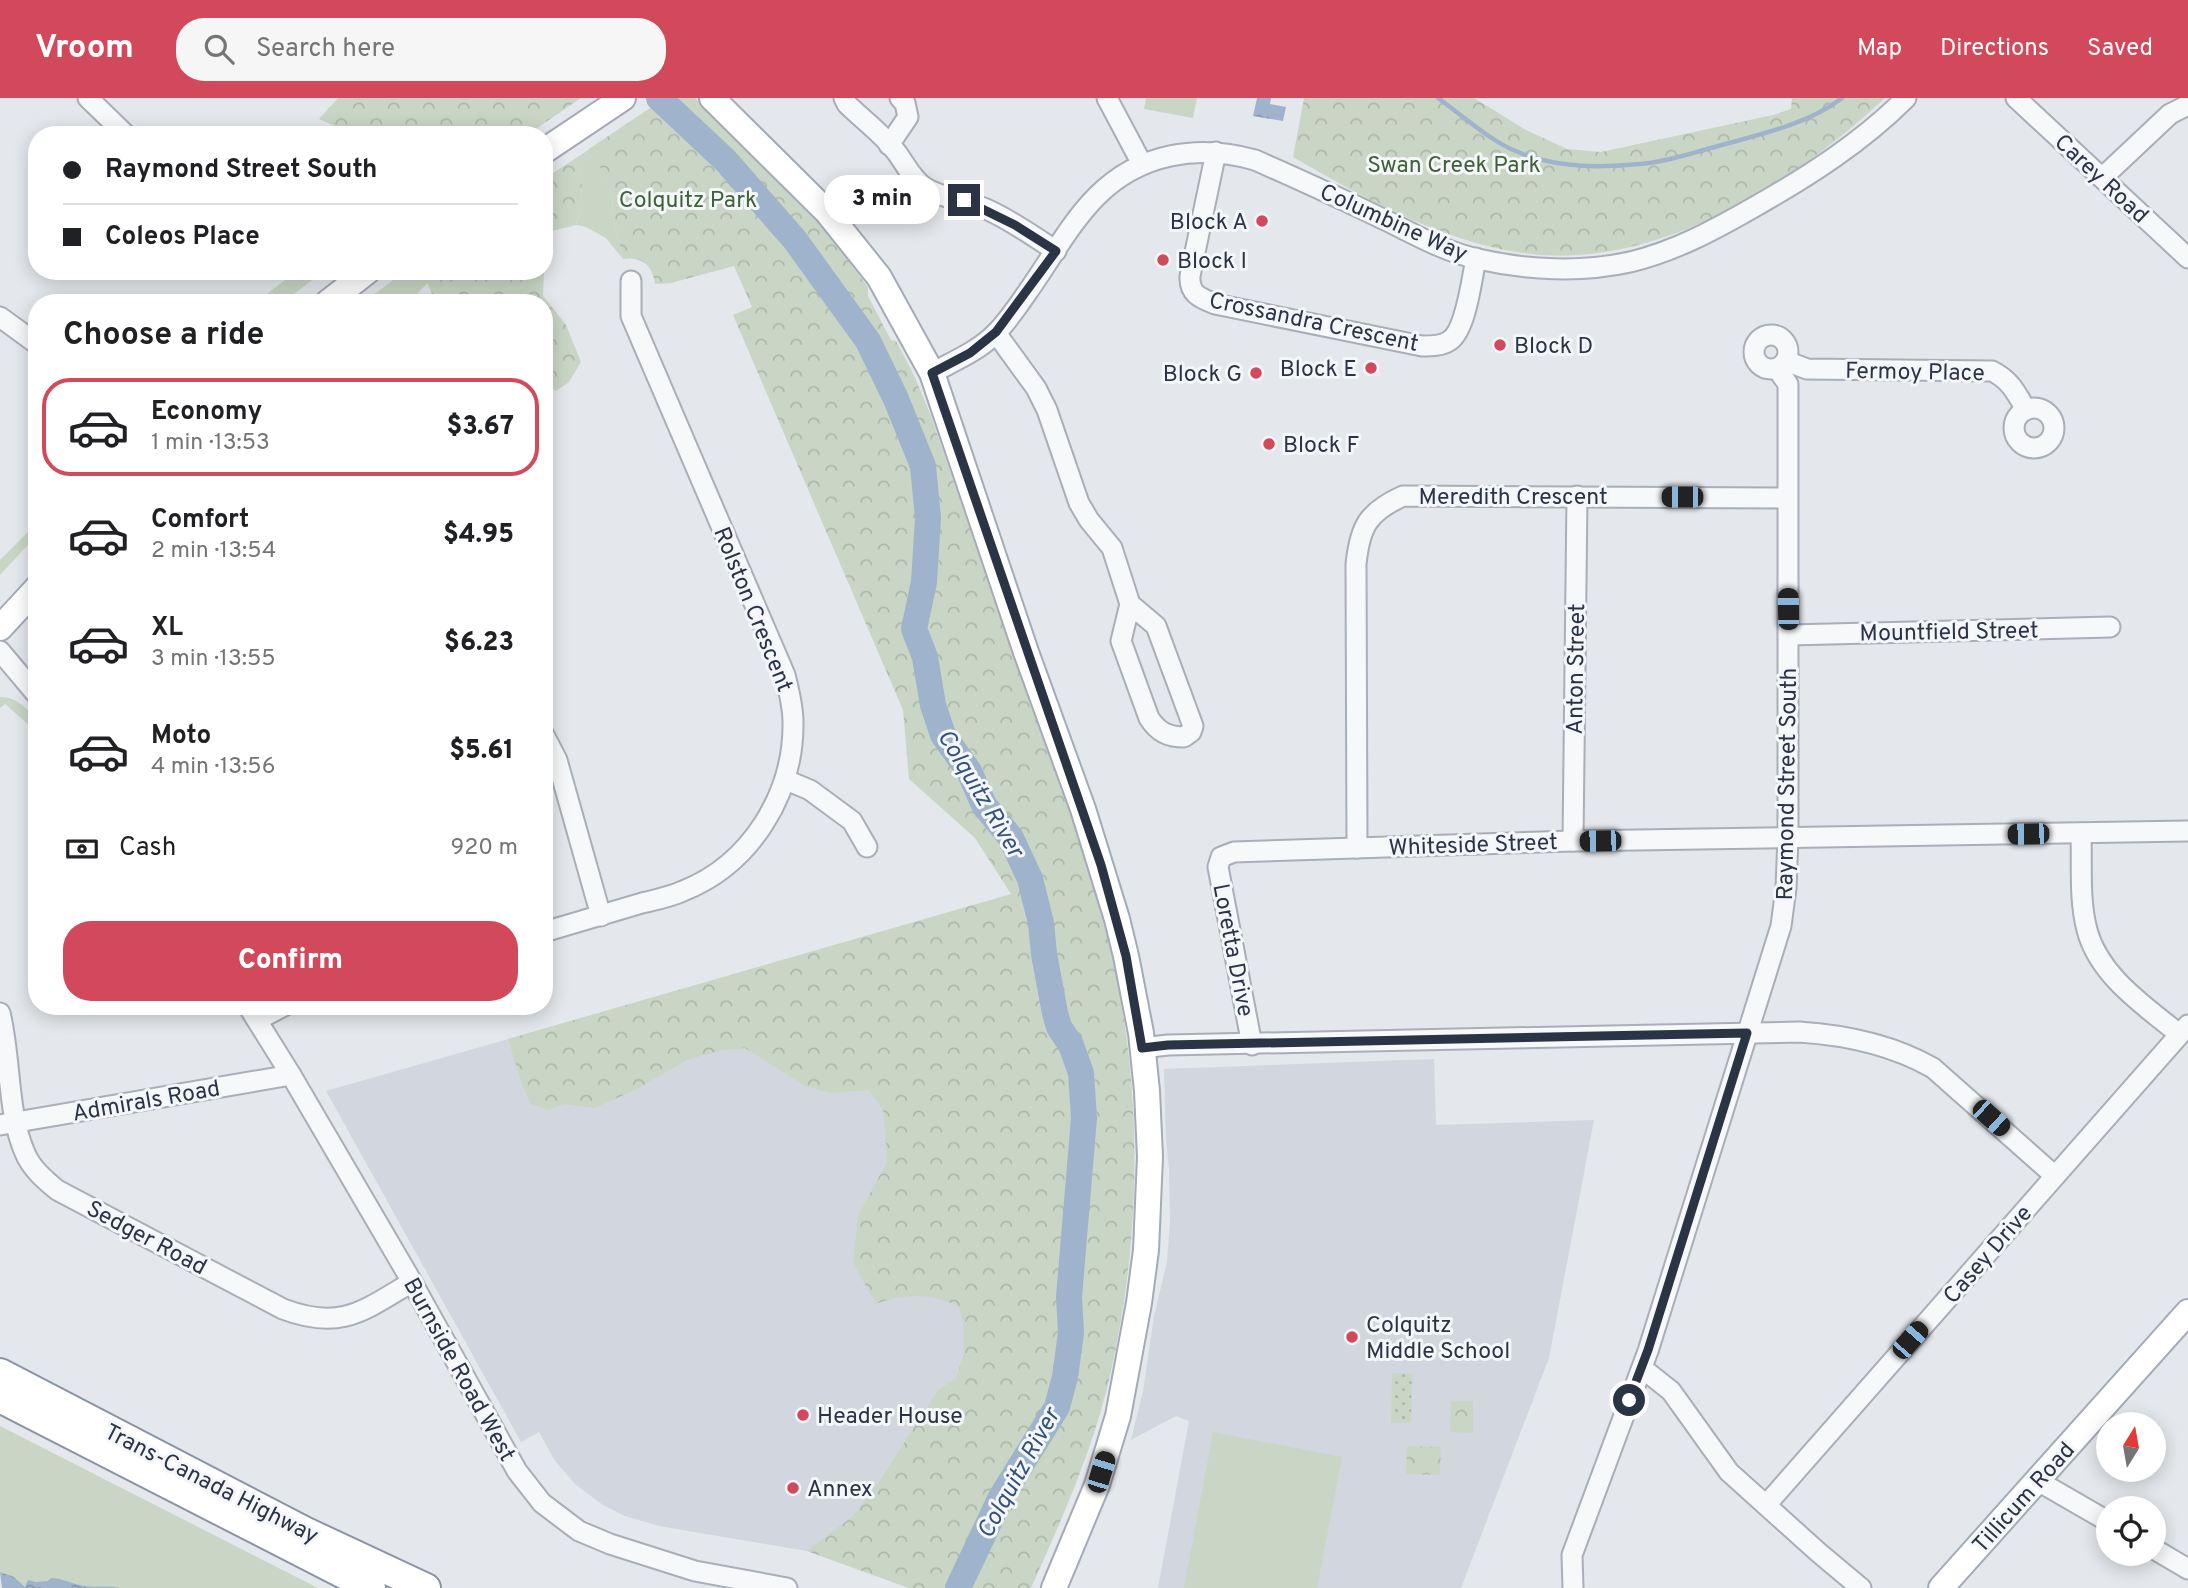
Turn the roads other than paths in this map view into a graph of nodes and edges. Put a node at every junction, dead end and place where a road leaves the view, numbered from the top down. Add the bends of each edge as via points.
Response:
1 (88, 98) edge
2 (623, 98) edge
3 (712, 98) edge
4 (844, 98) edge
5 (900, 98) edge
6 (1108, 98) edge
7 (1906, 98) edge
8 (2016, 98) edge
9 (2188, 105) edge
10 (117, 126) edge
11 (553, 145) edge
12 (889, 145) junction
13 (1216, 152) junction
14 (1142, 164) junction
15 (2103, 177) junction
16 (1056, 251) junction
17 (1476, 258) junction
18 (2188, 258) edge
19 (356, 280) edge
20 (631, 281) dead end
21 (339, 294) edge
22 (0, 317) edge
23 (996, 332) junction
24 (28, 337) edge
25 (1781, 365) joint
26 (932, 373) junction
27 (2026, 410) dead end
28 (1577, 496) junction
29 (1787, 498) junction
30 (28, 598) edge
31 (1129, 604) junction
32 (2110, 627) dead end
33 (0, 628) edge
34 (1789, 635) junction
35 (0, 651) edge
36 (28, 684) edge
37 (553, 753) edge
38 (786, 779) junction
39 (2188, 831) edge
40 (2081, 833) junction
41 (1788, 837) junction
42 (1573, 841) junction
43 (867, 847) dead end
44 (1357, 848) junction
45 (1222, 857) joint
46 (601, 916) junction
47 (553, 929) edge
48 (0, 1013) edge
49 (253, 1015) edge
50 (2184, 1029) edge
51 (1747, 1033) junction
52 (1252, 1045) junction
53 (1142, 1048) junction
54 (291, 1076) junction
55 (8, 1124) edge
56 (2055, 1176) junction
57 (412, 1282) junction
58 (2188, 1312) edge
59 (1129, 1347) junction
60 (0, 1354) edge
61 (1642, 1368) junction
62 (0, 1373) edge
63 (0, 1398) edge
64 (92, 1422) junction
65 (2038, 1481) junction
66 (1766, 1505) junction
67 (2096, 1514) edge
68 (2166, 1556) edge
69 (321, 1563) junction
70 (2188, 1569) edge
71 (358, 1588) edge
72 (371, 1588) edge
73 (426, 1588) edge
74 (787, 1588) edge
75 (1040, 1588) edge
76 (1054, 1588) edge
77 (1573, 1588) edge
78 (1861, 1588) edge
79 (1941, 1588) edge

1 - 10 street
2 - 11 main road
3 - 26 main road via 827,212 879,277
4 - 12 street
5 - 12 street via 908,117
6 - 14 street
7 - 17 street, Columbine Way via 1856,142 1785,190 1668,252 1583,268 1544,268
8 - 15 street, Carey Road
9 - 15 street via 2170,114
12 - 16 street via 924,187 986,209
13 - 14 street, Columbine Way via 1178,153
13 - 17 street, Columbine Way via 1255,160 1420,237
13 - 17 street, Crossandra Crescent via 1189,285 1202,299 1435,346 1449,342 1459,328
14 - 16 street, Columbine Way via 1096,196
15 - 18 street, Carey Road
16 - 23 street, Columbine Way
19 - 21 main road
20 - 38 street, Rolston Crescent via 631,316 785,675 793,722
22 - 24 street
23 - 26 street, Columbine Way via 970,353
23 - 31 street via 1047,410 1079,503 1112,548
25 - 27 street, Fermoy Place via 1992,371 2013,386
25 - 29 street, Raymond Street South via 1788,384
26 - 53 main road via 1101,865 1126,956
28 - 29 street, Meredith Crescent
28 - 42 street, Anton Street
28 - 44 street, Meredith Crescent via 1403,496 1376,511 1365,526 1356,564
29 - 34 street, Raymond Street South
30 - 33 main road
31 - 31 street via 1121,640 1149,718 1164,733 1184,737 1193,726 1156,626
32 - 34 street, Mountfield Street
34 - 41 street, Raymond Street South
35 - 36 street
37 - 46 street
38 - 43 street via 810,790 852,821
38 - 46 street, Rolston Crescent via 764,824 732,862 683,891
39 - 40 street, Whiteside Street
40 - 41 street, Whiteside Street
40 - 50 street via 2084,917 2097,954 2111,974
41 - 42 street, Whiteside Street
41 - 51 street, Raymond Street South via 1781,926
42 - 44 street, Whiteside Street
44 - 45 street, Whiteside Street via 1234,852
45 - 52 street, Loretta Drive via 1218,867
46 - 47 street, Rolston Crescent
48 - 55 street, Sedger Road via 6,1036
49 - 54 street, Burnside Road West
50 - 56 street, Casey Drive
51 - 52 street
51 - 56 street via 1829,1034 1879,1044 1917,1059 1982,1109
51 - 61 street, Raymond Street South
52 - 53 street
53 - 59 main road via 1148,1199 1139,1303
54 - 55 street, Admirals Road
54 - 57 street, Burnside Road West
55 - 57 street, Sedger Road via 39,1175 57,1190 283,1309 323,1320 344,1318
56 - 66 street, Casey Drive
57 - 74 street, Burnside Road West via 517,1471 542,1503 579,1531 610,1544 695,1571
58 - 65 main road, Tillicum Road
59 - 75 main road via 1093,1459
59 - 76 main road via 1118,1416 1097,1485
60 - 64 highway via 63,1393
61 - 66 street via 1671,1391 1730,1472
61 - 77 street, Raymond Street South via 1573,1555
62 - 64 highway, Trans-Canada Highway
63 - 69 highway, Trans-Canada Highway
64 - 73 highway, Trans-Canada Highway
65 - 67 street
65 - 79 main road, Tillicum Road
66 - 78 street
68 - 70 street
69 - 71 highway
69 - 72 highway, Trans-Canada Highway

